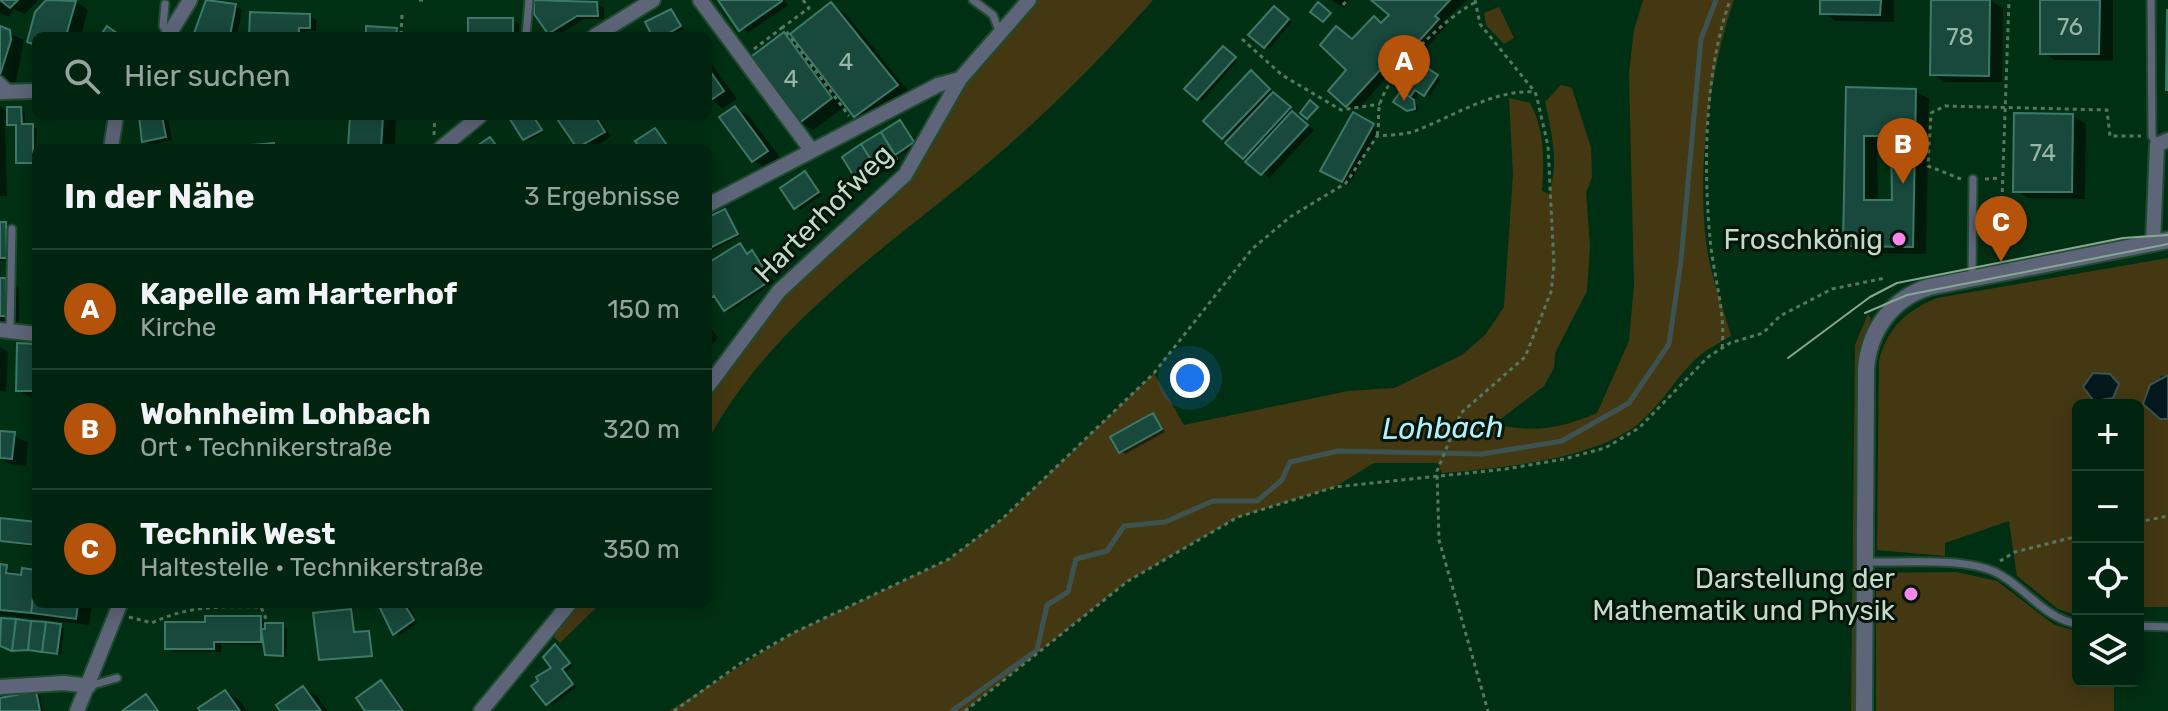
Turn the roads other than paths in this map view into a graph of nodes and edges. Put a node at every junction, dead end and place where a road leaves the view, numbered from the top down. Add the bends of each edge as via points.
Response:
1 (190, 0) edge
2 (529, 0) edge
3 (653, 0) edge
4 (700, 0) edge
5 (973, 0) edge
6 (1029, 0) edge
7 (2151, 0) edge
8 (165, 4) dead end
9 (166, 32) edge
10 (170, 32) edge
11 (526, 32) edge
12 (601, 32) edge
13 (999, 37) junction
14 (960, 79) junction
15 (4, 88) edge
16 (32, 91) edge
17 (115, 120) edge
18 (474, 120) edge
19 (2159, 140) edge
20 (438, 142) edge
21 (112, 144) edge
22 (812, 151) junction
23 (1973, 179) road end
24 (712, 203) edge
25 (12, 229) dead end
26 (2160, 241) edge
27 (1972, 278) junction
28 (5, 331) edge
29 (32, 334) edge
30 (712, 381) edge
31 (1865, 562) junction
32 (566, 608) edge
33 (119, 609) edge
34 (2072, 622) edge
35 (2144, 626) edge
36 (2168, 627) edge
37 (117, 678) dead end
38 (89, 686) junction
39 (0, 687) edge
40 (77, 711) edge
41 (481, 711) edge
42 (1864, 711) edge

1 - 10 street
2 - 11 lane
3 - 12 street
4 - 22 street
5 - 13 lane via 993,15
6 - 13 street, Harterhofweg
7 - 19 lane
8 - 9 lane
13 - 14 street, Harterhofweg
14 - 22 street via 938,85
14 - 30 street, Harterhofweg via 905,175 779,291
15 - 16 street
17 - 21 street
18 - 20 street
19 - 26 street
22 - 24 street
23 - 27 lane
25 - 28 lane
26 - 27 street
27 - 31 street via 1912,294 1891,310 1871,341 1866,369
28 - 29 street
31 - 34 lane via 1987,569 2057,618
31 - 42 street
32 - 41 street
33 - 38 street
35 - 36 lane
37 - 38 lane
38 - 39 street
38 - 40 street

